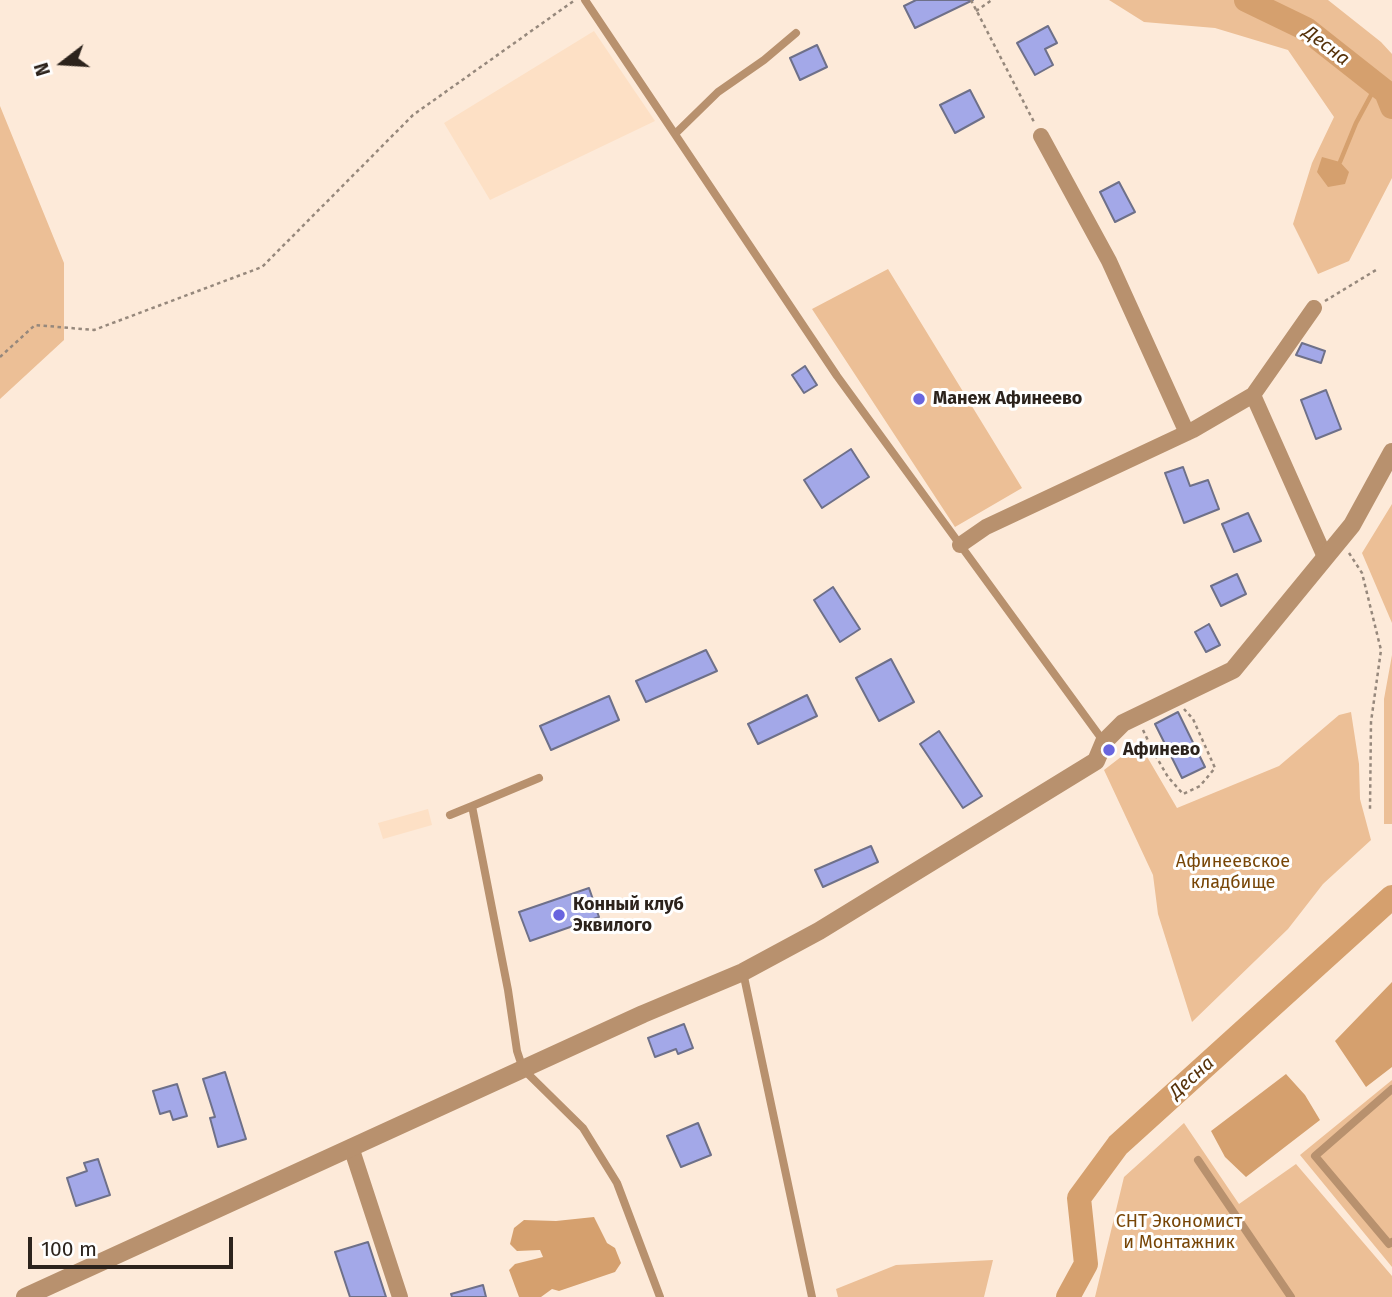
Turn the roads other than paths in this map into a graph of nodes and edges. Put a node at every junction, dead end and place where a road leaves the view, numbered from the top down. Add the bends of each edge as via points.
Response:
1 (585, 0) edge
2 (796, 33) dead end
3 (675, 134) junction
4 (1041, 136) road end
5 (1314, 309) road end
6 (1253, 395) junction
7 (1187, 433) junction
8 (1392, 452) edge
9 (960, 545) junction
10 (1325, 557) junction
11 (1108, 738) junction
12 (539, 778) dead end
13 (472, 806) junction
14 (450, 815) dead end
15 (743, 972) junction
16 (523, 1069) junction
17 (1392, 1088) edge
18 (351, 1147) junction
19 (1198, 1160) dead end
20 (1391, 1245) edge
21 (25, 1297) edge
22 (400, 1297) edge
23 (660, 1297) edge
24 (812, 1297) edge
25 (1291, 1297) edge

1 - 3 lane
2 - 3 lane via 718,92
3 - 9 lane via 837,376
4 - 7 street via 1110,261
5 - 6 street
6 - 7 street
6 - 10 street
7 - 9 street via 986,527
8 - 10 street via 1352,525
9 - 11 lane
10 - 11 street via 1233,670 1123,723
11 - 15 street via 1096,761 819,932
12 - 13 lane
13 - 14 lane
13 - 16 lane
15 - 16 street
15 - 24 lane
16 - 18 street
16 - 23 lane via 583,1128 617,1183
17 - 20 lane via 1315,1156
18 - 21 street
18 - 22 street
19 - 25 lane

